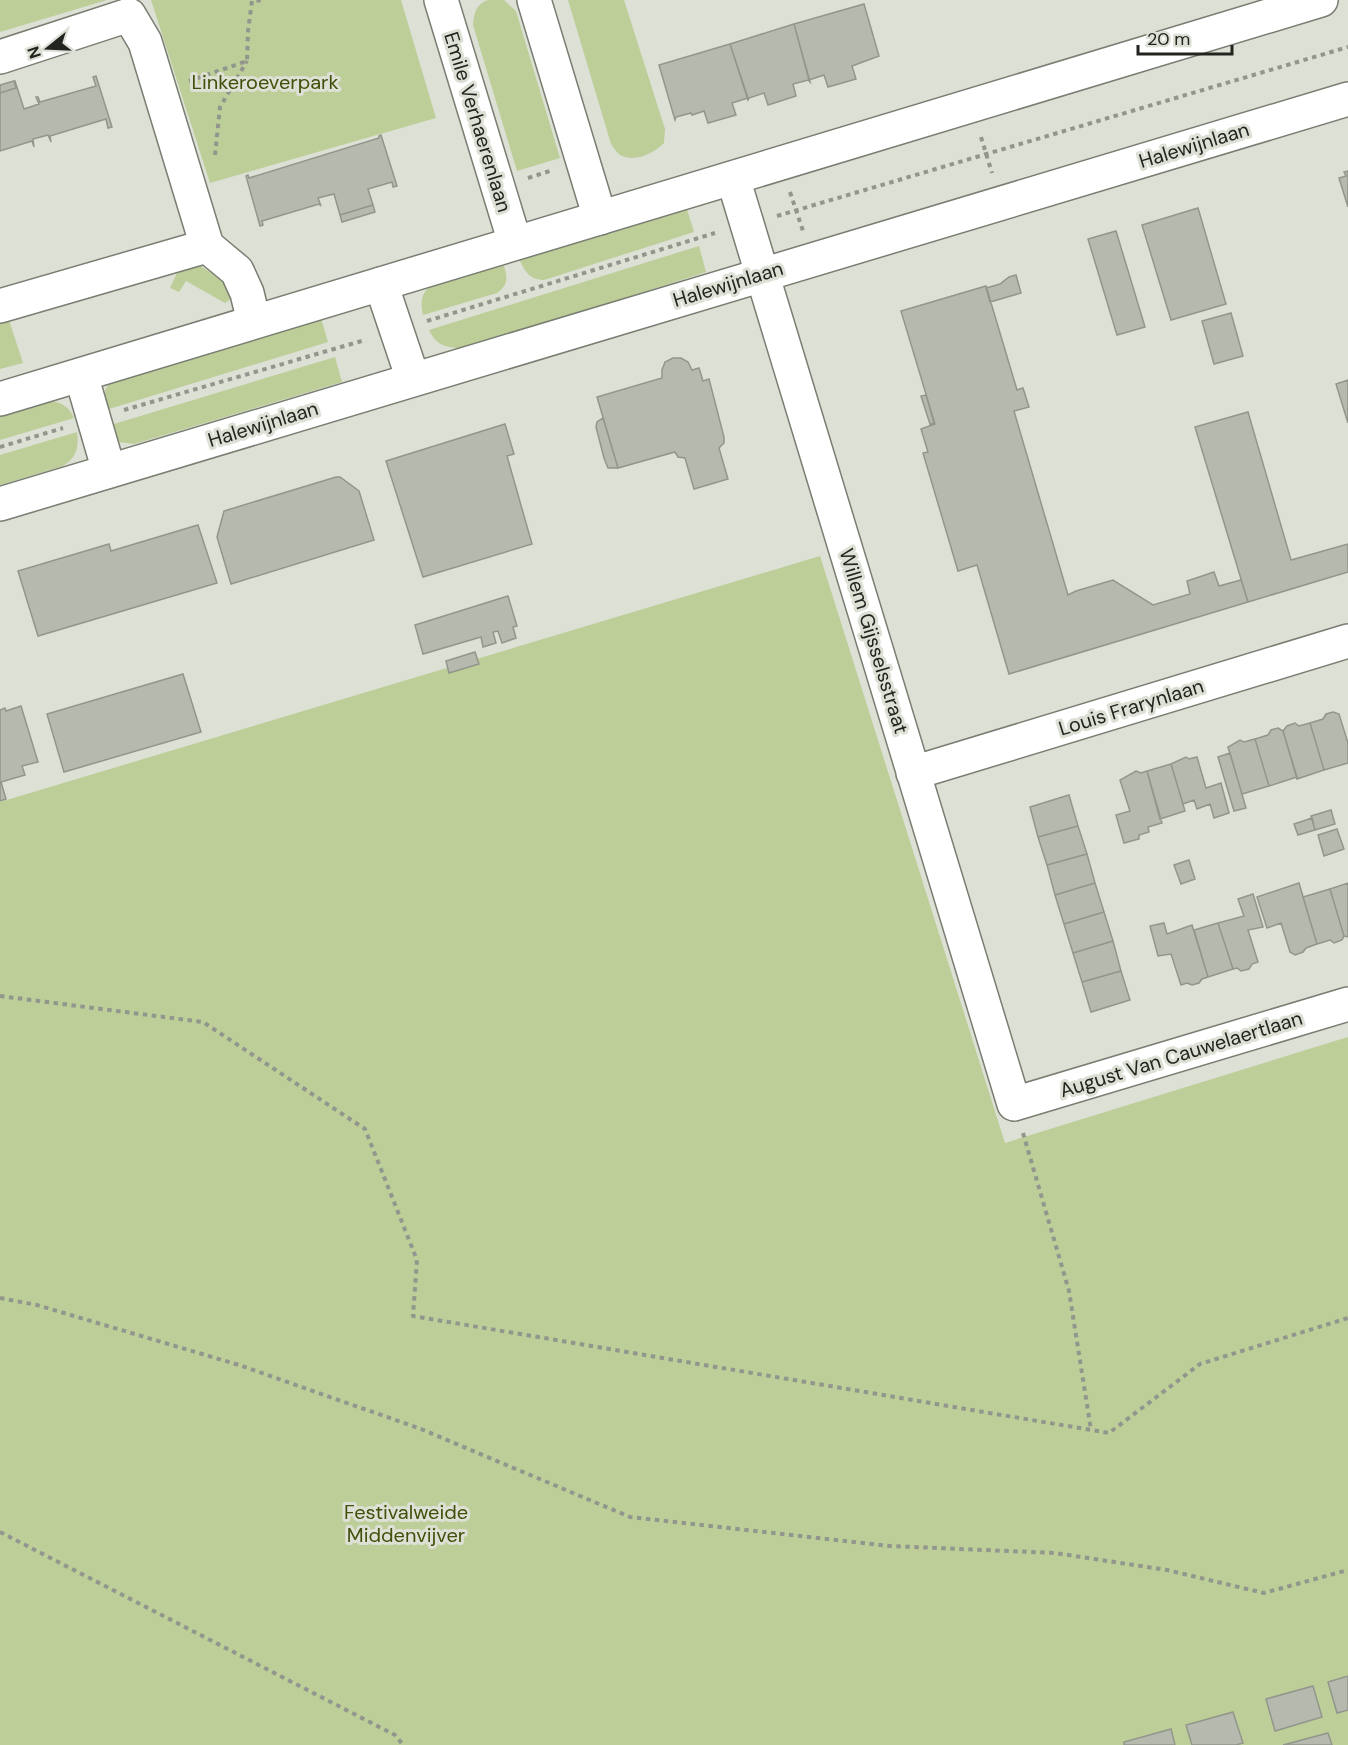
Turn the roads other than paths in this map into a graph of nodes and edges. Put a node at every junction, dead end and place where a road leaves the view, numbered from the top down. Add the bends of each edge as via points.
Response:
1 (441, 0) edge
2 (534, 0) edge
3 (1321, 0) edge
4 (0, 57) edge
5 (1348, 99) edge
6 (733, 178) junction
7 (600, 218) junction
8 (515, 243) junction
9 (207, 246) junction
10 (763, 273) junction
11 (381, 284) junction
12 (0, 306) edge
13 (254, 322) junction
14 (81, 375) junction
15 (413, 379) junction
16 (0, 399) edge
17 (110, 471) junction
18 (0, 504) edge
19 (1348, 641) edge
20 (913, 772) junction
21 (1348, 1004) edge
22 (1014, 1104) joint

1 - 8 street, Emile Verhaerenlaan
2 - 7 street
3 - 6 street
4 - 9 street via 129,15 145,42
5 - 10 street, Halewijnlaan
6 - 7 street
6 - 10 street, Willem Gijsselsstraat
7 - 8 street
8 - 11 street
9 - 12 street
9 - 13 street via 237,271
10 - 15 street, Halewijnlaan
10 - 20 street, Willem Gijsselsstraat
11 - 13 street
11 - 15 street
13 - 14 street
14 - 16 street
14 - 17 street
15 - 17 street, Halewijnlaan
17 - 18 street, Halewijnlaan
19 - 20 street, Louis Frarynlaan
20 - 22 street, Willem Gijsselsstraat
21 - 22 street, August Van Cauwelaertlaan

